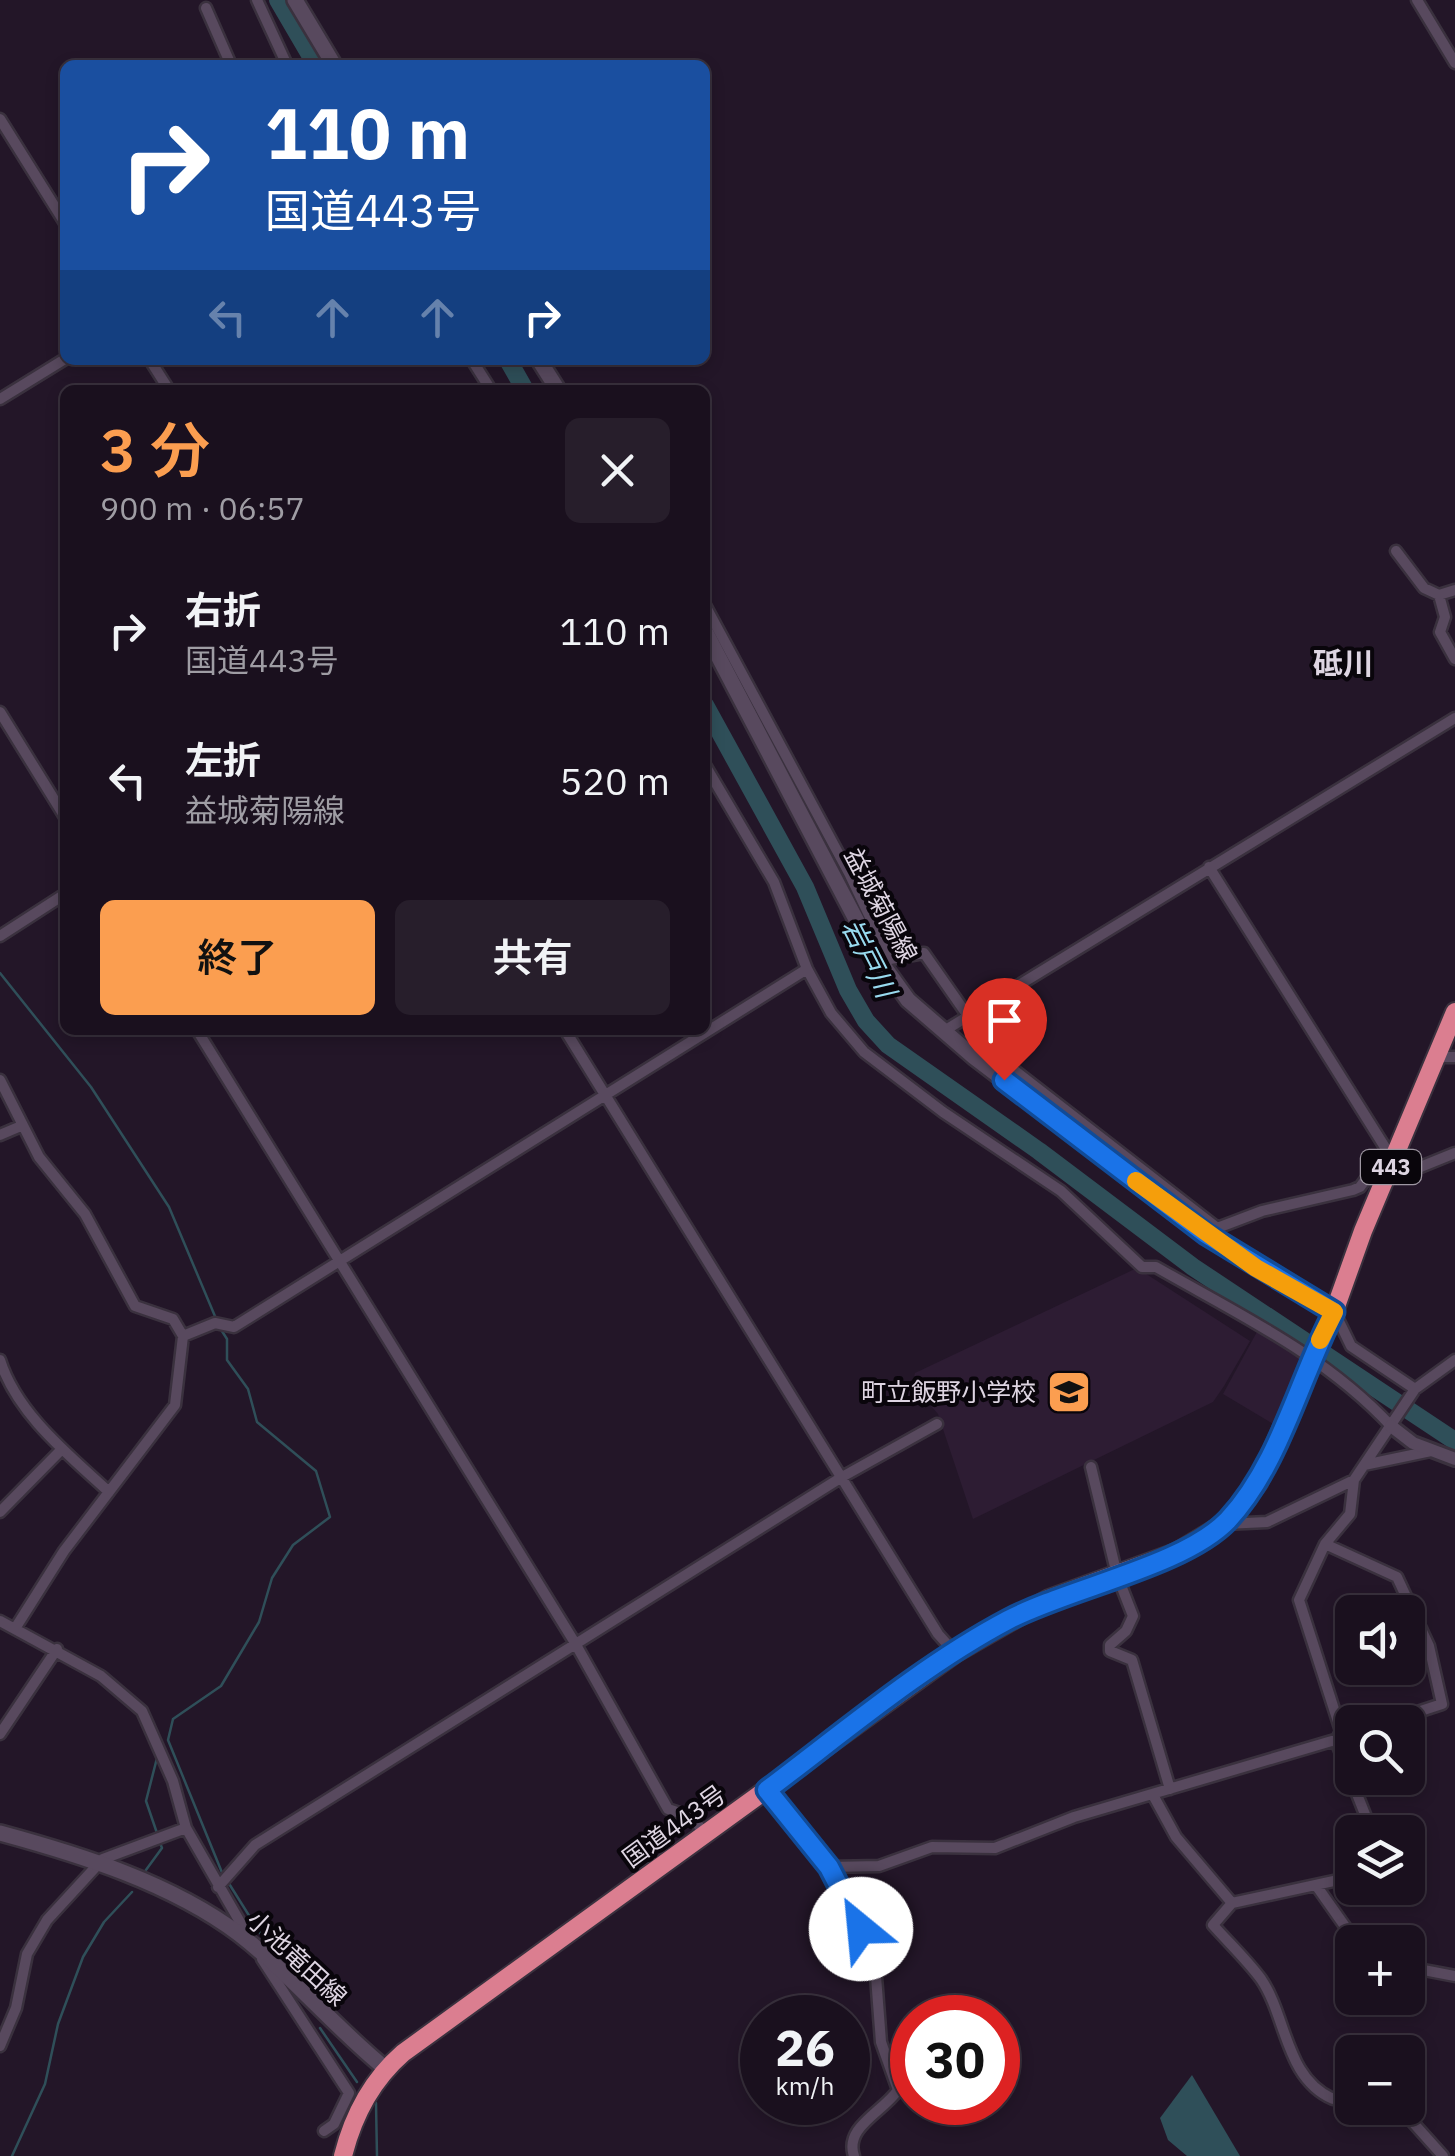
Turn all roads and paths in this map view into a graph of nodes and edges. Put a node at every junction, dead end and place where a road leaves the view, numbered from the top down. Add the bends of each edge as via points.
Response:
1 (257, 0) edge
2 (296, 0) edge
3 (1417, 0) edge
4 (206, 8) dead end
5 (230, 60) edge
6 (285, 60) edge
7 (331, 60) edge
8 (1455, 63) edge
9 (0, 120) edge
10 (60, 215) edge
11 (60, 362) edge
12 (0, 398) edge
13 (1396, 551) dead end
14 (1455, 590) edge
15 (1439, 595) junction
16 (710, 614) edge
17 (710, 641) edge
18 (1455, 658) edge
19 (0, 712) edge
20 (1455, 718) edge
21 (710, 773) edge
22 (60, 808) edge
23 (1208, 867) junction
24 (60, 897) edge
25 (0, 936) edge
26 (808, 969) junction
27 (1455, 1012) edge
28 (972, 1014) junction
29 (710, 1029) edge
30 (944, 1030) junction
31 (200, 1035) edge
32 (568, 1035) edge
33 (700, 1035) edge
34 (1450, 1059) edge
35 (0, 1080) edge
36 (605, 1093) junction
37 (21, 1126) junction
38 (0, 1135) edge
39 (1455, 1153) edge
40 (1392, 1165) junction
41 (1211, 1230) junction
42 (340, 1261) junction
43 (1331, 1317) junction
44 (183, 1336) junction
45 (1312, 1356) junction
46 (0, 1360) edge
47 (1455, 1360) edge
48 (1415, 1389) junction
49 (1394, 1423) junction
50 (937, 1424) dead end
51 (62, 1449) junction
52 (1432, 1451) junction
53 (1455, 1460) edge
54 (1364, 1465) junction
55 (1091, 1467) dead end
56 (842, 1477) junction
57 (1354, 1480) junction
58 (110, 1492) junction
59 (0, 1512) edge
60 (1224, 1524) junction
61 (1326, 1544) junction
62 (1117, 1575) junction
63 (0, 1621) edge
64 (16, 1627) junction
65 (575, 1643) junction
66 (57, 1649) junction
67 (955, 1653) junction
68 (1425, 1710) edge
69 (1335, 1712) edge
70 (0, 1734) edge
71 (1335, 1741) edge
72 (1170, 1789) junction
73 (767, 1790) junction
74 (1153, 1795) junction
75 (186, 1828) junction
76 (0, 1832) edge
77 (705, 1834) junction
78 (98, 1865) junction
79 (829, 1867) junction
80 (223, 1881) junction
81 (1335, 1883) edge
82 (1318, 1888) junction
83 (1232, 1903) junction
84 (1344, 1925) edge
85 (255, 1948) junction
86 (1425, 1970) edge
87 (1455, 1976) edge
88 (0, 2046) edge
89 (386, 2068) junction
90 (1335, 2099) edge
91 (1415, 2125) edge
92 (324, 2132) dead end
93 (342, 2156) edge
94 (854, 2156) edge
95 (1442, 2156) edge

1 - 6 street
2 - 7 main road
3 - 8 street
4 - 5 street
9 - 10 street
11 - 12 street
13 - 15 street via 1424,588
14 - 15 street
15 - 18 street via 1445,616 1440,632
16 - 28 street via 890,959 924,953
17 - 30 main road, 益城菊陽線 via 872,950 908,1000
19 - 22 street
20 - 23 street
21 - 26 street via 774,882
23 - 28 street
23 - 40 street
24 - 25 street
26 - 29 street
26 - 45 street via 864,1052 1061,1191 1142,1267 1156,1267
27 - 34 highway, 国道443号 / 443
28 - 30 street
28 - 41 street via 1004,1063
30 - 41 main road, 益城菊陽線
31 - 42 street
32 - 36 street
33 - 36 street
34 - 40 highway, 国道443号 / 443
35 - 37 street
36 - 42 street
36 - 56 street
37 - 38 street
37 - 44 street via 85,1214 135,1306 166,1315
39 - 40 street via 1408,1172
40 - 41 street via 1377,1164 1353,1190
40 - 43 highway, 国道443号 / 443
41 - 43 main road, 益城菊陽線
42 - 44 street via 234,1327 215,1323
42 - 65 street
43 - 45 highway, 国道443号 / 443
43 - 48 street via 1351,1346
44 - 58 street via 174,1405
45 - 49 street
45 - 60 highway, 国道443号 / 443 via 1258,1483
46 - 51 street via 7,1384
47 - 48 street
48 - 49 street
49 - 52 street
49 - 54 street
50 - 56 street
51 - 58 street
51 - 59 street
52 - 53 street
52 - 54 street
54 - 57 street
55 - 62 street
56 - 65 street
56 - 67 street
57 - 60 street via 1268,1522
57 - 61 street via 1350,1514
58 - 64 street
60 - 62 highway, 国道443号 / 443 via 1178,1552
61 - 68 street via 1397,1577 1429,1646 1442,1704
61 - 69 street via 1299,1600
62 - 67 highway, 国道443号 / 443 via 1049,1599
62 - 72 street via 1133,1616 1110,1651 1132,1660
63 - 64 street
64 - 66 street
65 - 77 street via 668,1809 692,1816
65 - 80 street via 254,1845
66 - 70 street
66 - 75 street via 142,1712
67 - 73 highway, 国道443号 / 443
71 - 72 street
72 - 74 street
73 - 77 highway, 国道443号 / 443
73 - 79 street
74 - 79 street via 1074,1816 995,1848 932,1846 878,1866
74 - 83 street via 1176,1837
75 - 78 street
75 - 80 street
76 - 78 main road, 小池竜田線
77 - 89 highway, 国道443号 / 443
78 - 85 main road, 小池竜田線 via 185,1900
78 - 88 street via 27,1954
79 - 94 street via 874,1950 881,2042 898,2080 886,2107 856,2129
80 - 85 street
81 - 82 street
82 - 83 street
82 - 84 street
83 - 90 street via 1213,1925 1260,1978 1296,2062 1323,2095
85 - 89 main road, 小池竜田線 via 339,2032
85 - 92 street via 348,2093
86 - 87 street
89 - 93 highway, 国道443号 / 443
91 - 95 street

